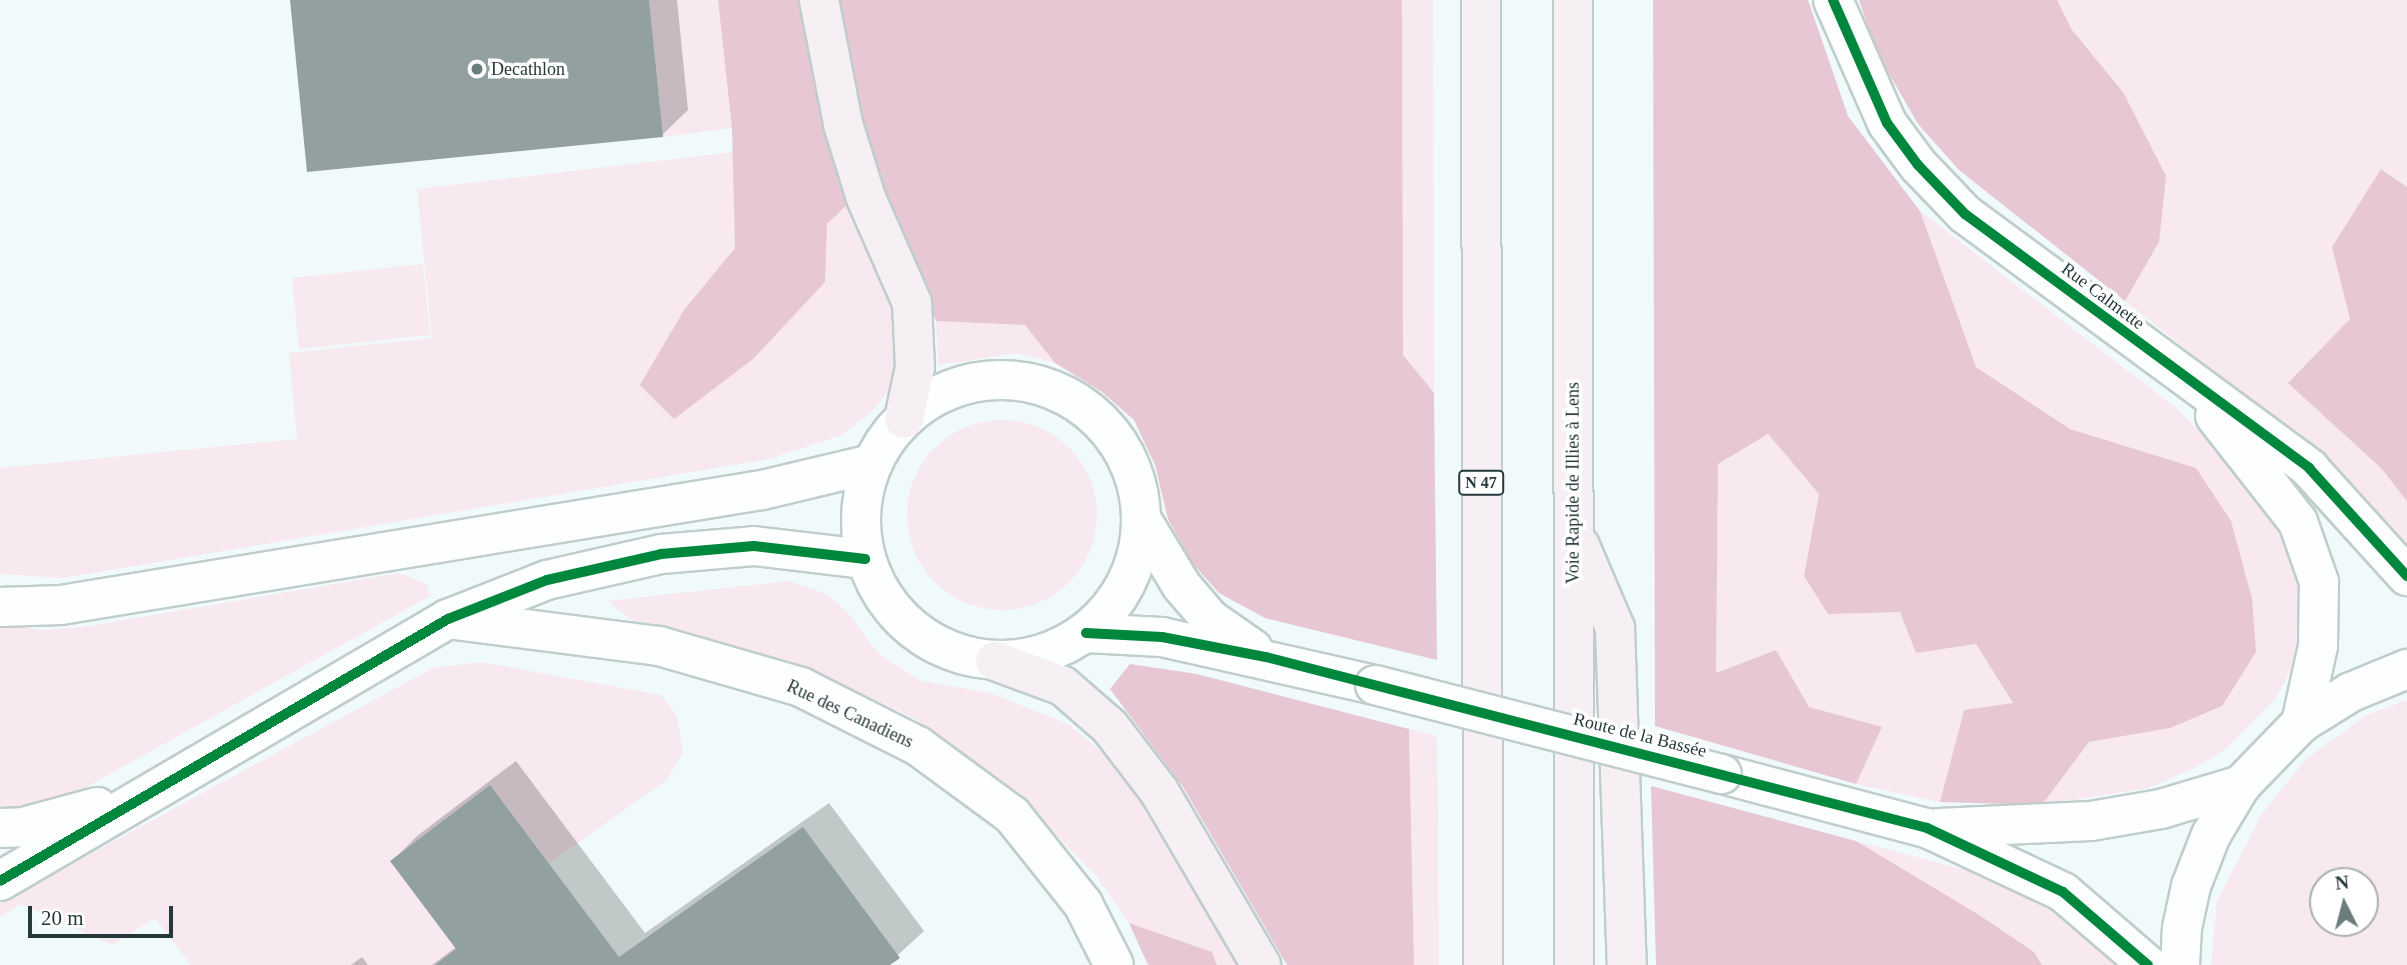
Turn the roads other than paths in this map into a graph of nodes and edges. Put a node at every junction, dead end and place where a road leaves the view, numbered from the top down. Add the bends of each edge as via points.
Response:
1 (819, 0) edge
2 (1481, 0) edge
3 (1573, 0) edge
4 (1833, 0) edge
5 (2187, 382) junction
6 (904, 419) junction
7 (871, 464) junction
8 (1142, 520) junction
9 (1573, 528) junction
10 (865, 559) junction
11 (2407, 576) edge
12 (0, 607) edge
13 (448, 619) junction
14 (1086, 633) junction
15 (1266, 657) junction
16 (995, 661) junction
17 (2407, 669) edge
18 (2301, 723) junction
19 (2241, 785) junction
20 (143, 794) junction
21 (0, 828) edge
22 (1927, 828) junction
23 (0, 880) edge
24 (1114, 965) edge
25 (1261, 965) edge
26 (1483, 965) edge
27 (1574, 965) edge
28 (1627, 965) edge
29 (2148, 965) edge
30 (2180, 965) edge

1 - 6 highway via 843,124 866,198 912,303 915,367
2 - 26 highway, N 47
3 - 9 highway, Voie Rapide de Illies à Lens
4 - 5 street, Rue Calmette via 1888,123 1918,165 1965,214
5 - 11 street, Rue Calmette via 2309,468
5 - 18 street, Rue Calmette via 2298,522 2319,582 2318,646
6 - 7 street
6 - 8 street via 922,404 961,385 1005,380 1048,387 1086,408 1116,439 1136,478
7 - 10 street via 860,512
7 - 12 street via 762,489 61,606
8 - 14 street via 1135,563 1116,602
8 - 15 street, Route de la Bassée via 1181,585 1210,619
9 - 27 highway, Voie Rapide de Illies à Lens
9 - 28 highway via 1615,628
10 - 13 street via 754,545 661,554 547,580
10 - 16 street via 884,599 914,631 952,653
13 - 20 street
13 - 24 street, Rue des Canadiens via 659,646 801,687 918,746 1012,816 1083,904
14 - 15 street, Route de la Bassée via 1162,637
14 - 16 street via 1043,655
15 - 22 street, Route de la Bassée, bridge
16 - 25 highway via 1063,686 1110,727 1159,791
17 - 18 street via 2351,692
18 - 19 street
19 - 22 street, Route de la Bassée via 2161,809 2091,821 2007,829
19 - 30 street via 2211,835 2192,886 2182,928
20 - 21 street via 23,827
20 - 23 street
22 - 29 street, Route de la Bassée via 2063,892

